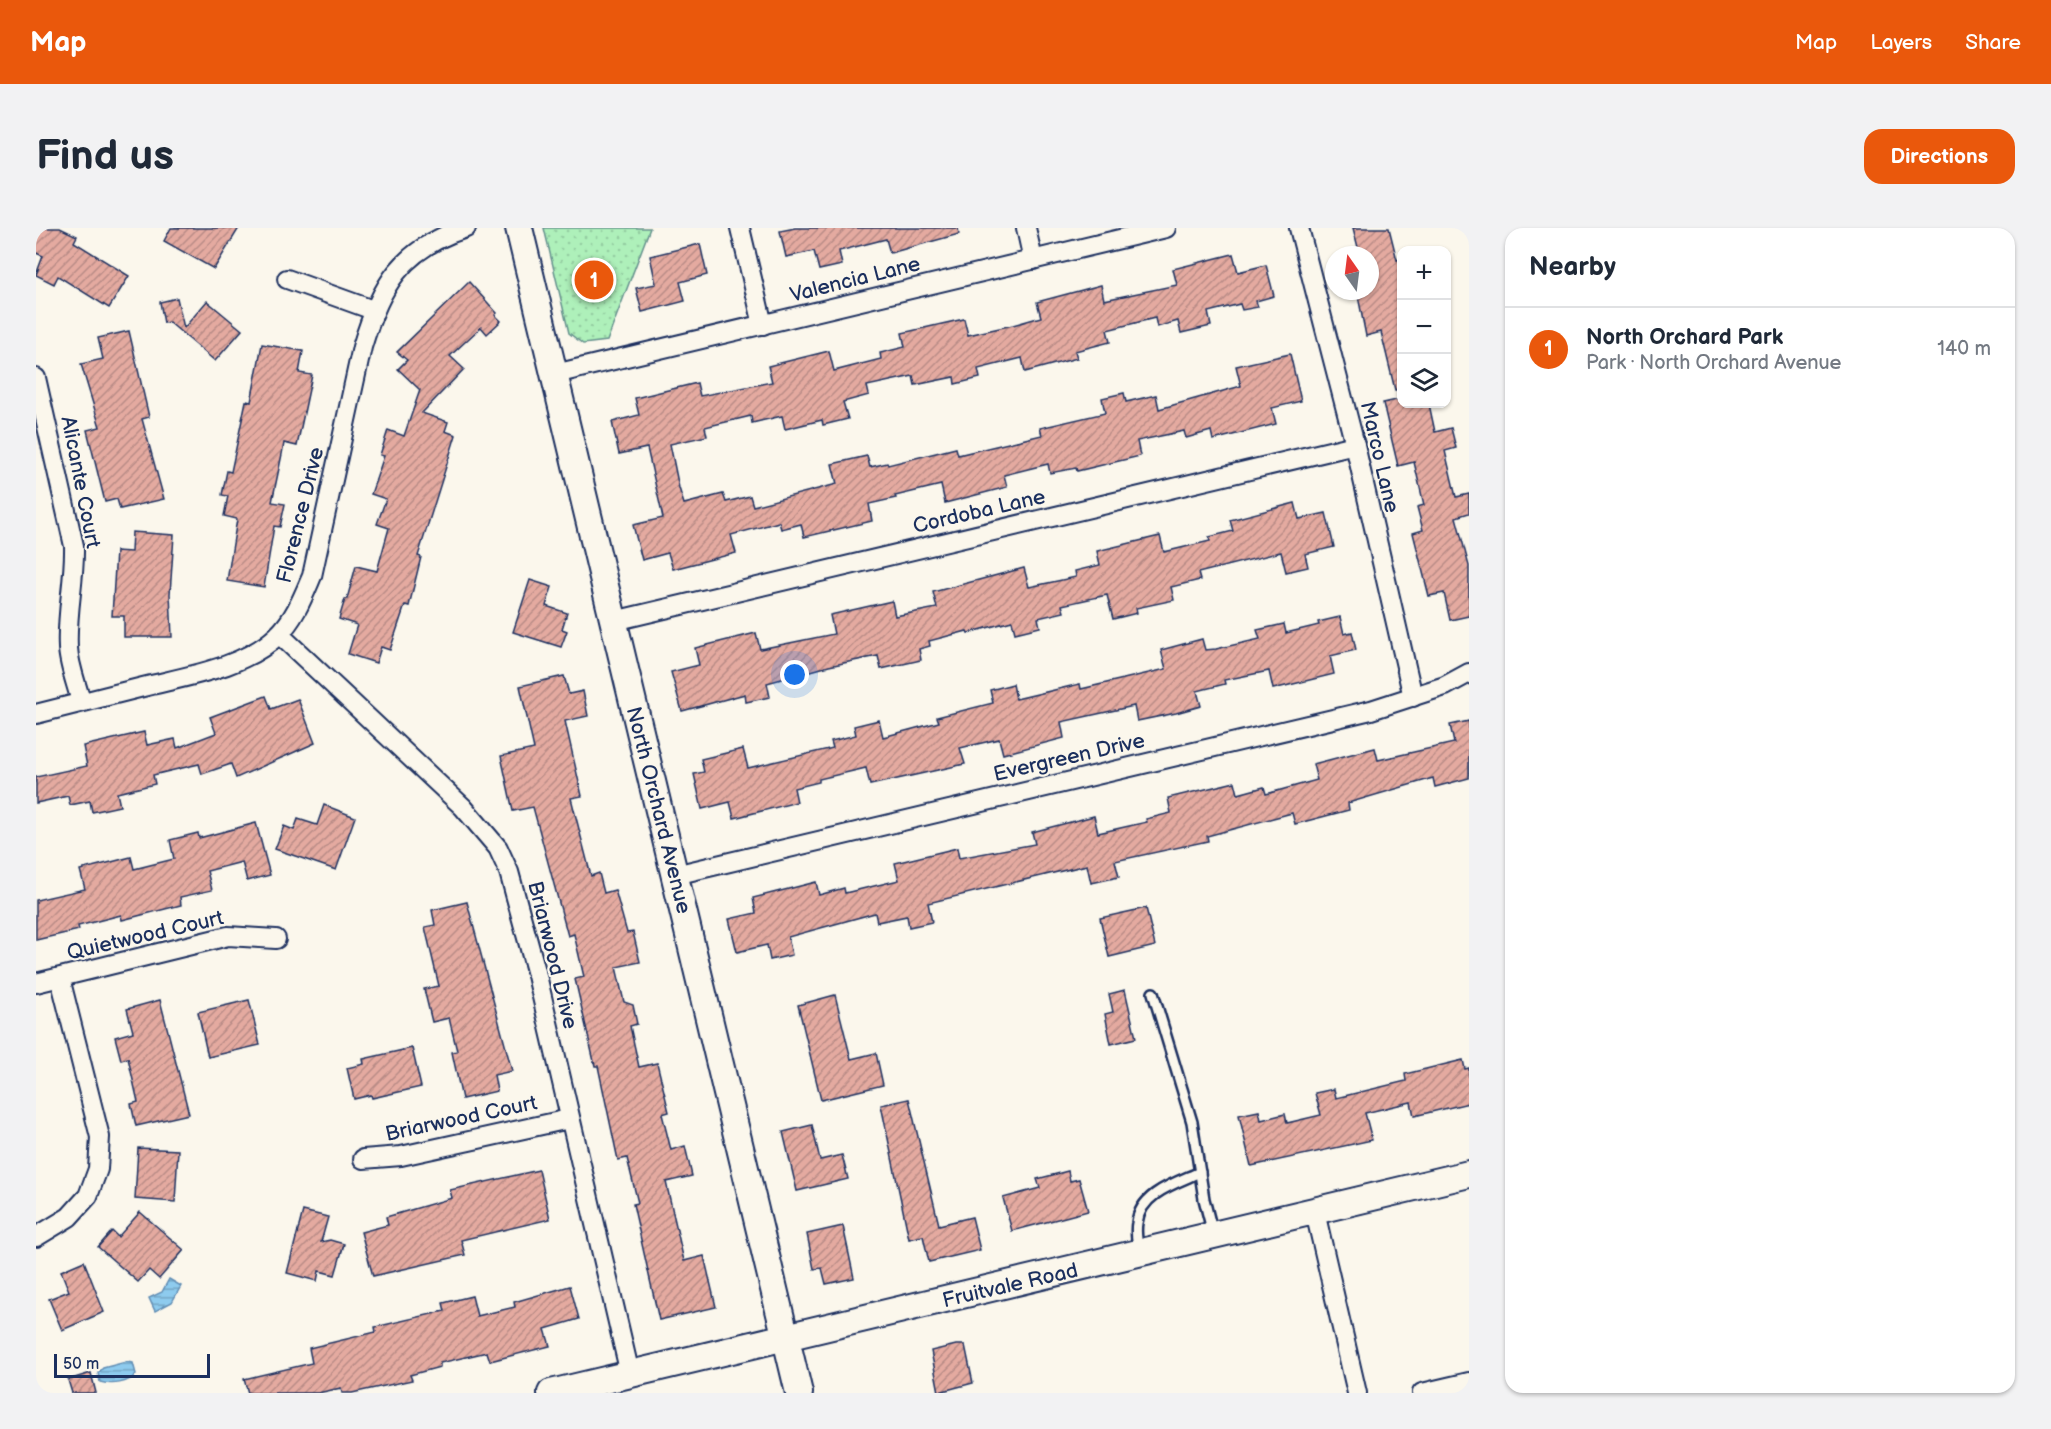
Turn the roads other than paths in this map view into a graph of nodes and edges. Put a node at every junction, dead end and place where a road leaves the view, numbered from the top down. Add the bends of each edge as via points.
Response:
1 (466, 228) edge
2 (519, 228) edge
3 (740, 228) edge
4 (1026, 228) edge
5 (1166, 228) edge
6 (1299, 228) edge
7 (1033, 260) junction
8 (286, 279) dead end
9 (373, 310) junction
10 (763, 325) junction
11 (555, 374) junction
12 (36, 378) edge
13 (1354, 446) junction
14 (614, 621) junction
15 (279, 634) junction
16 (1469, 673) edge
17 (1413, 697) junction
18 (81, 702) junction
19 (36, 714) edge
20 (675, 875) junction
21 (276, 939) dead end
22 (60, 978) junction
23 (36, 983) edge
24 (1153, 993) dead end
25 (569, 1119) junction
26 (363, 1159) dead end
27 (1200, 1172) junction
28 (1469, 1174) edge
29 (1315, 1212) junction
30 (1214, 1236) junction
31 (36, 1237) edge
32 (1138, 1254) junction
33 (785, 1336) junction
34 (630, 1374) junction
35 (1469, 1382) edge
36 (551, 1393) edge
37 (798, 1393) edge
38 (1358, 1393) edge
39 (1422, 1393) edge

1 - 9 street, Florence Drive via 434,239 411,255 392,276
2 - 11 street, North Orchard Avenue
3 - 10 street
4 - 7 street
5 - 7 street, Valencia Lane
6 - 13 street, Marco Lane
7 - 10 street, Valencia Lane
8 - 9 street
9 - 15 street, Florence Drive via 312,576 297,610
10 - 11 street, Valencia Lane
11 - 14 street, North Orchard Avenue
12 - 18 street, Alicante Court via 74,546 68,651
13 - 14 street, Cordoba Lane
13 - 17 street, Marco Lane
14 - 20 street, North Orchard Avenue
15 - 18 street, Florence Drive via 263,647 204,672
15 - 25 street, Briarwood Drive via 463,807 498,848 509,872 536,971
16 - 17 street, Evergreen Drive
17 - 20 street, Evergreen Drive
18 - 19 street, Florence Drive
20 - 33 street, North Orchard Avenue
21 - 22 street, Quietwood Court via 228,936
22 - 23 street, Quietwood Court
22 - 31 street via 100,1137 99,1169 88,1196 69,1217
24 - 27 lane via 1185,1093
25 - 26 street, Briarwood Court via 402,1156
25 - 34 street, Briarwood Drive
27 - 30 lane
27 - 32 lane via 1156,1193 1142,1208 1137,1223
28 - 29 street, Fruitvale Road
29 - 30 street, Fruitvale Road
29 - 38 street
30 - 32 street, Fruitvale Road
32 - 33 street, Fruitvale Road
33 - 34 street, Fruitvale Road
33 - 37 street, North Orchard Avenue
34 - 36 street, Fruitvale Road
35 - 39 street

